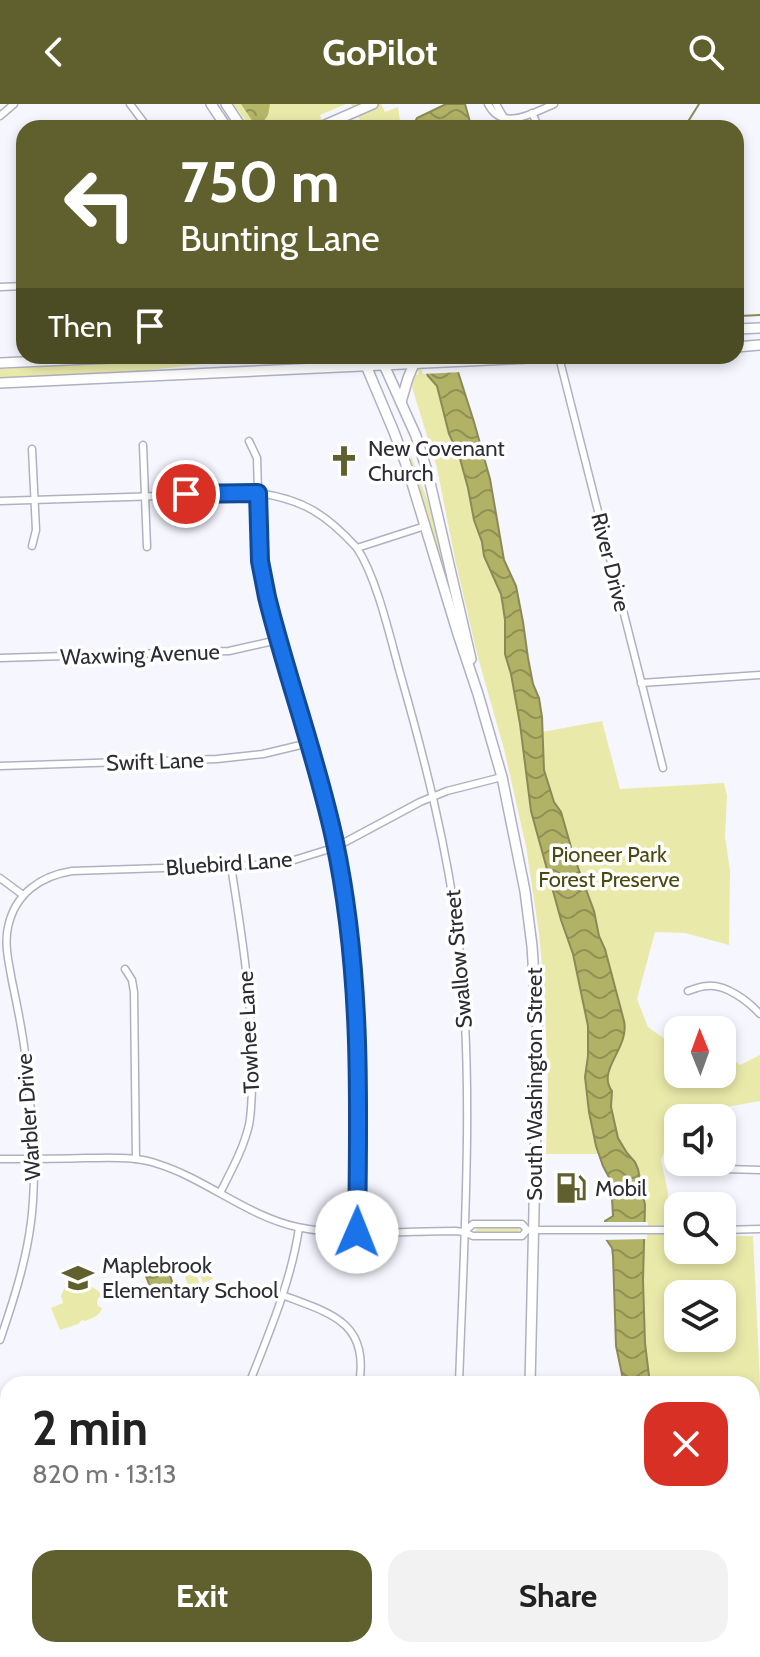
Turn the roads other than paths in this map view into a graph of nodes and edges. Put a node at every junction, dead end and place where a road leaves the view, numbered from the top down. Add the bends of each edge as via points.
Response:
1 (14, 104) edge
2 (373, 104) edge
3 (488, 104) edge
4 (496, 104) edge
5 (554, 104) edge
6 (532, 113) junction
7 (0, 116) edge
8 (505, 119) junction
9 (336, 120) edge
10 (535, 120) edge
11 (364, 364) edge
12 (374, 364) edge
13 (383, 364) edge
14 (414, 364) edge
15 (562, 364) edge
16 (365, 367) junction
17 (0, 383) edge
18 (400, 404) junction
19 (249, 441) dead end
20 (143, 445) dead end
21 (32, 449) dead end
22 (258, 493) junction
23 (145, 496) junction
24 (35, 500) junction
25 (0, 501) edge
26 (425, 526) junction
27 (32, 546) dead end
28 (147, 547) dead end
29 (357, 548) junction
30 (278, 640) junction
31 (0, 658) edge
32 (760, 675) edge
33 (641, 683) junction
34 (478, 694) junction
35 (309, 743) junction
36 (0, 766) edge
37 (663, 768) dead end
38 (502, 777) junction
39 (434, 796) junction
40 (336, 847) junction
41 (231, 866) junction
42 (0, 878) edge
43 (23, 895) junction
44 (125, 969) dead end
45 (688, 991) dead end
46 (760, 1014) edge
47 (0, 1159) edge
48 (33, 1159) junction
49 (136, 1159) junction
50 (736, 1169) edge
51 (760, 1170) edge
52 (220, 1193) junction
53 (299, 1228) junction
54 (760, 1229) edge
55 (531, 1230) junction
56 (664, 1230) edge
57 (736, 1230) edge
58 (357, 1232) junction
59 (464, 1232) junction
60 (282, 1295) junction
61 (0, 1340) edge
62 (252, 1376) edge
63 (361, 1376) edge
64 (459, 1376) edge
65 (530, 1376) edge

1 - 7 street
2 - 9 main road
3 - 8 street
4 - 8 street
5 - 6 street
6 - 8 street
6 - 10 street
11 - 16 main road, South Washington Street
12 - 16 main road
13 - 18 main road, South Washington Street
14 - 18 main road
15 - 33 street, River Drive
16 - 17 main road
16 - 26 main road, South Washington Street via 394,432
18 - 34 main road, South Washington Street via 428,474
19 - 22 street via 256,453
20 - 23 street
21 - 24 street
22 - 23 street
22 - 29 street via 310,507
22 - 30 street via 261,569
23 - 24 street
23 - 28 street
24 - 25 street
24 - 27 street
26 - 29 street
26 - 34 main road, South Washington Street
29 - 39 street, Swallow Street via 375,589
30 - 31 street, Waxwing Avenue via 229,651
30 - 35 street
32 - 33 street
33 - 37 street, River Drive
34 - 38 main road, South Washington Street
35 - 36 street, Swift Lane via 217,759
35 - 40 street
38 - 39 street, Bluebird Lane
38 - 55 main road, South Washington Street via 525,891 536,992
39 - 40 street, Bluebird Lane
39 - 59 street, Swallow Street via 463,988
40 - 41 street, Bluebird Lane via 291,861
40 - 58 street via 357,1022
41 - 43 street, Bluebird Lane via 72,871 45,879
41 - 52 street, Towhee Lane via 247,983 252,1090 244,1142
42 - 43 street
43 - 48 street, Warbler Drive via 10,917 6,943 25,1053
44 - 49 street via 134,992
45 - 46 street via 722,988
47 - 48 street
48 - 49 street
48 - 61 street, Warbler Drive via 29,1233
49 - 52 street via 165,1166
50 - 51 street
52 - 53 street
53 - 58 street
53 - 60 street
54 - 57 street
55 - 56 street
55 - 59 street via 522,1236
55 - 59 street via 522,1224 473,1224
55 - 65 main road, South Washington Street
58 - 59 street
59 - 64 street, Swallow Street
60 - 62 street
60 - 63 street via 329,1313 350,1329 361,1354

